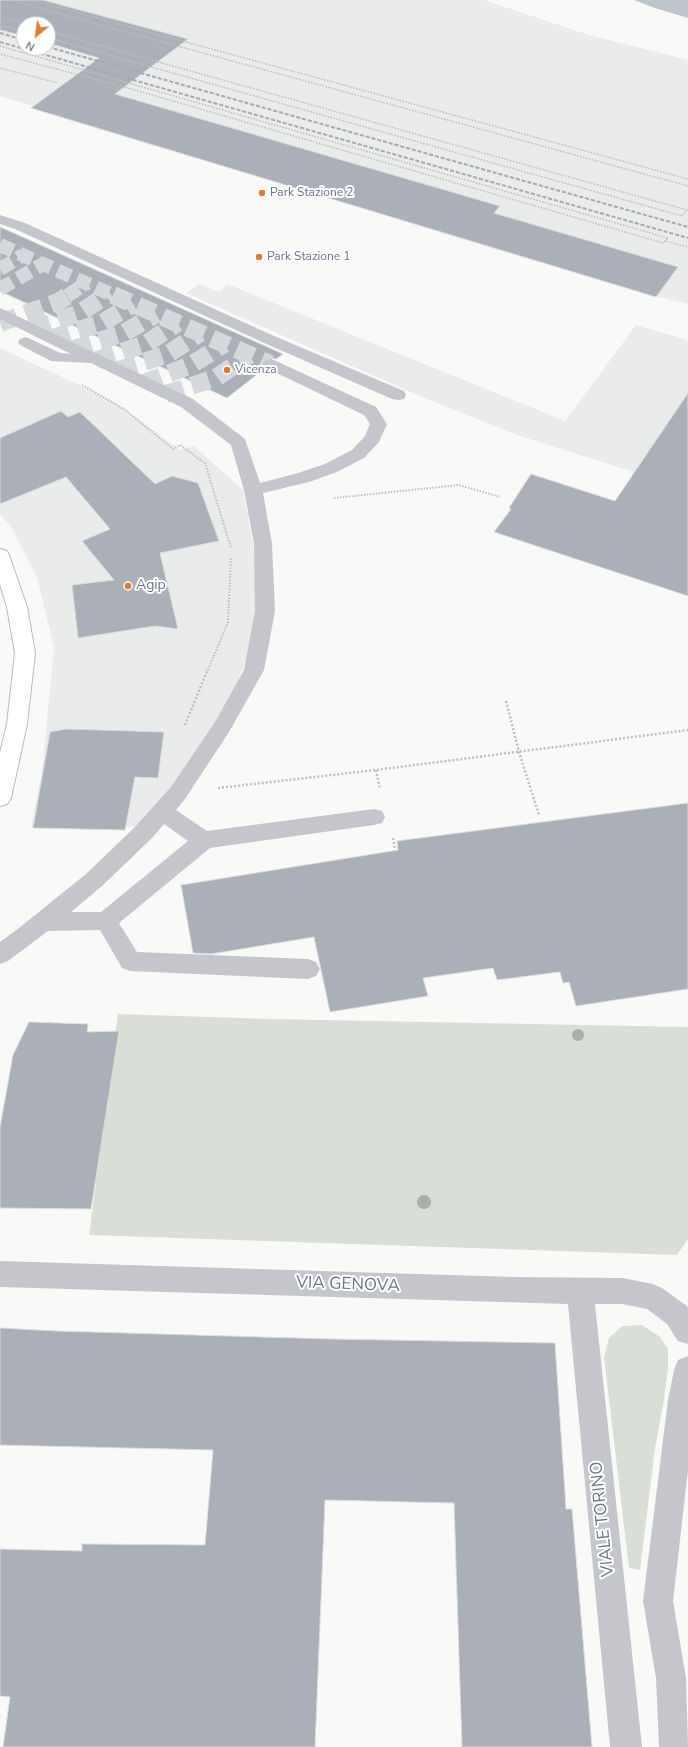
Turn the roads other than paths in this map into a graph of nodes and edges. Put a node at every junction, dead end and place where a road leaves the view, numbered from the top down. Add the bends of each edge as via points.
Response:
1 (0, 219) edge
2 (0, 313) edge
3 (0, 328) edge
4 (97, 360) junction
5 (270, 364) tunnel mouth
6 (398, 395) dead end
7 (252, 490) junction
8 (0, 555) edge
9 (0, 798) edge
10 (162, 812) junction
11 (374, 817) dead end
12 (204, 840) junction
13 (106, 921) junction
14 (42, 922) junction
15 (0, 954) edge
16 (308, 969) dead end
17 (0, 1274) edge
18 (580, 1291) junction
19 (684, 1319) edge
20 (688, 1370) edge
21 (679, 1678) edge
22 (626, 1747) edge
23 (675, 1747) edge

1 - 6 street
2 - 4 street
3 - 4 street via 57,358
4 - 7 street via 187,404 239,443
5 - 7 street via 370,411 379,424 373,438 358,454 338,465 303,478
7 - 10 street via 263,544 265,611 254,670 222,727 178,793
8 - 9 main road via 17,607 25,653 17,724
10 - 12 street
10 - 14 street via 94,880
11 - 12 street
12 - 13 street
13 - 14 street
13 - 16 street via 130,961
14 - 15 street
17 - 18 street, VIA GENOVA
18 - 19 street, VIA GENOVA via 622,1291 653,1297
18 - 22 street, VIALE TORINO
20 - 21 street via 682,1400 658,1601
21 - 23 street

